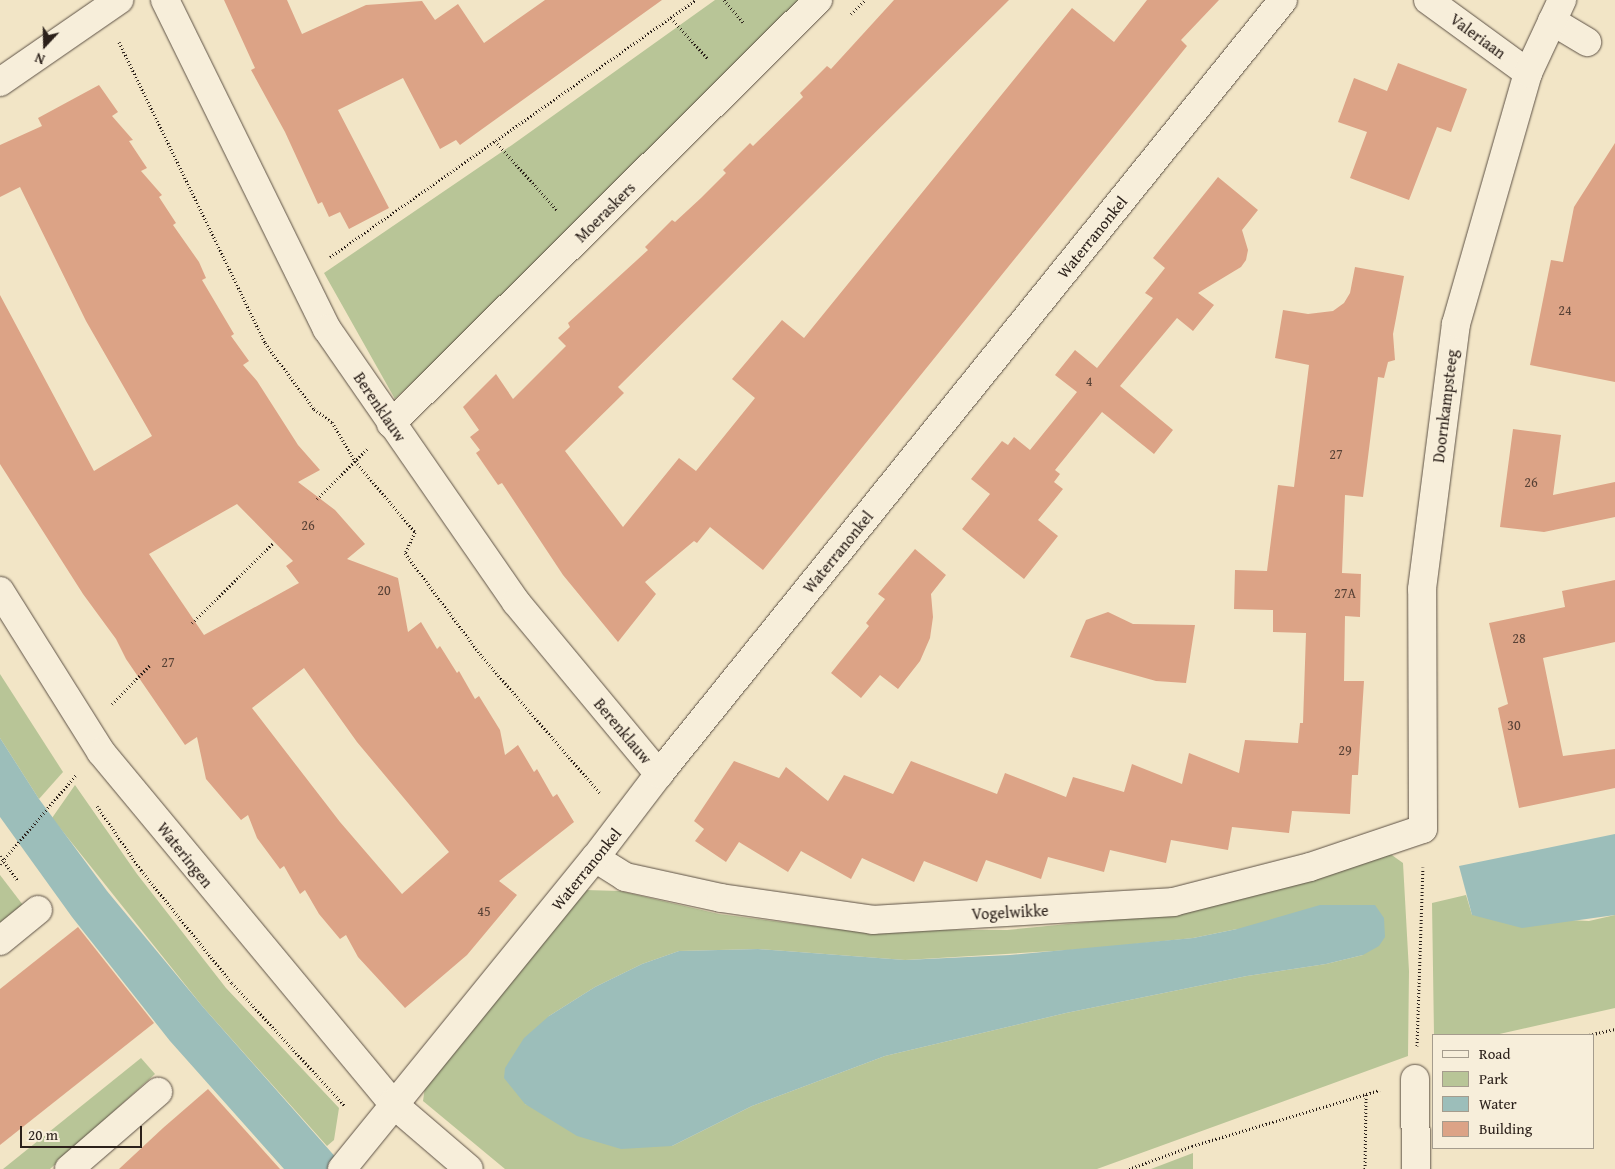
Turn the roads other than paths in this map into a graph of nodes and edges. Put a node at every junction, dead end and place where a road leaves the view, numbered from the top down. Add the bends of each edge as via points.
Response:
1 (119, 0) edge
2 (165, 0) edge
3 (818, 0) edge
4 (1283, 0) edge
5 (1428, 0) edge
6 (1557, 10) edge
7 (1587, 42) dead end
8 (1528, 73) junction
9 (0, 82) edge
10 (391, 424) junction
11 (0, 591) edge
12 (659, 774) junction
13 (1423, 829) joint
14 (595, 858) junction
15 (38, 910) dead end
16 (0, 941) edge
17 (1415, 1079) road end
18 (158, 1092) dead end
19 (392, 1103) junction
20 (348, 1161) edge
21 (69, 1169) edge
22 (469, 1169) edge
23 (1416, 1169) edge

1 - 9 street
2 - 10 street, Berenklauw via 327,329
3 - 10 street, Moeraskers
4 - 12 street, Waterranonkel
5 - 8 street, Valeriaan
6 - 7 street
6 - 8 street, Doornkampsteeg
8 - 13 street, Doornkampsteeg via 1456,324 1422,589
10 - 12 street, Berenklauw via 516,602
11 - 19 street, Wateringen via 86,731
12 - 14 street, Waterranonkel
13 - 14 street, Vogelwikke via 1310,867 1173,902 873,920 721,898 626,877
14 - 19 street, Waterranonkel
15 - 16 street
17 - 23 street
18 - 21 street
19 - 20 street, Waterranonkel
19 - 22 street, Wateringen

